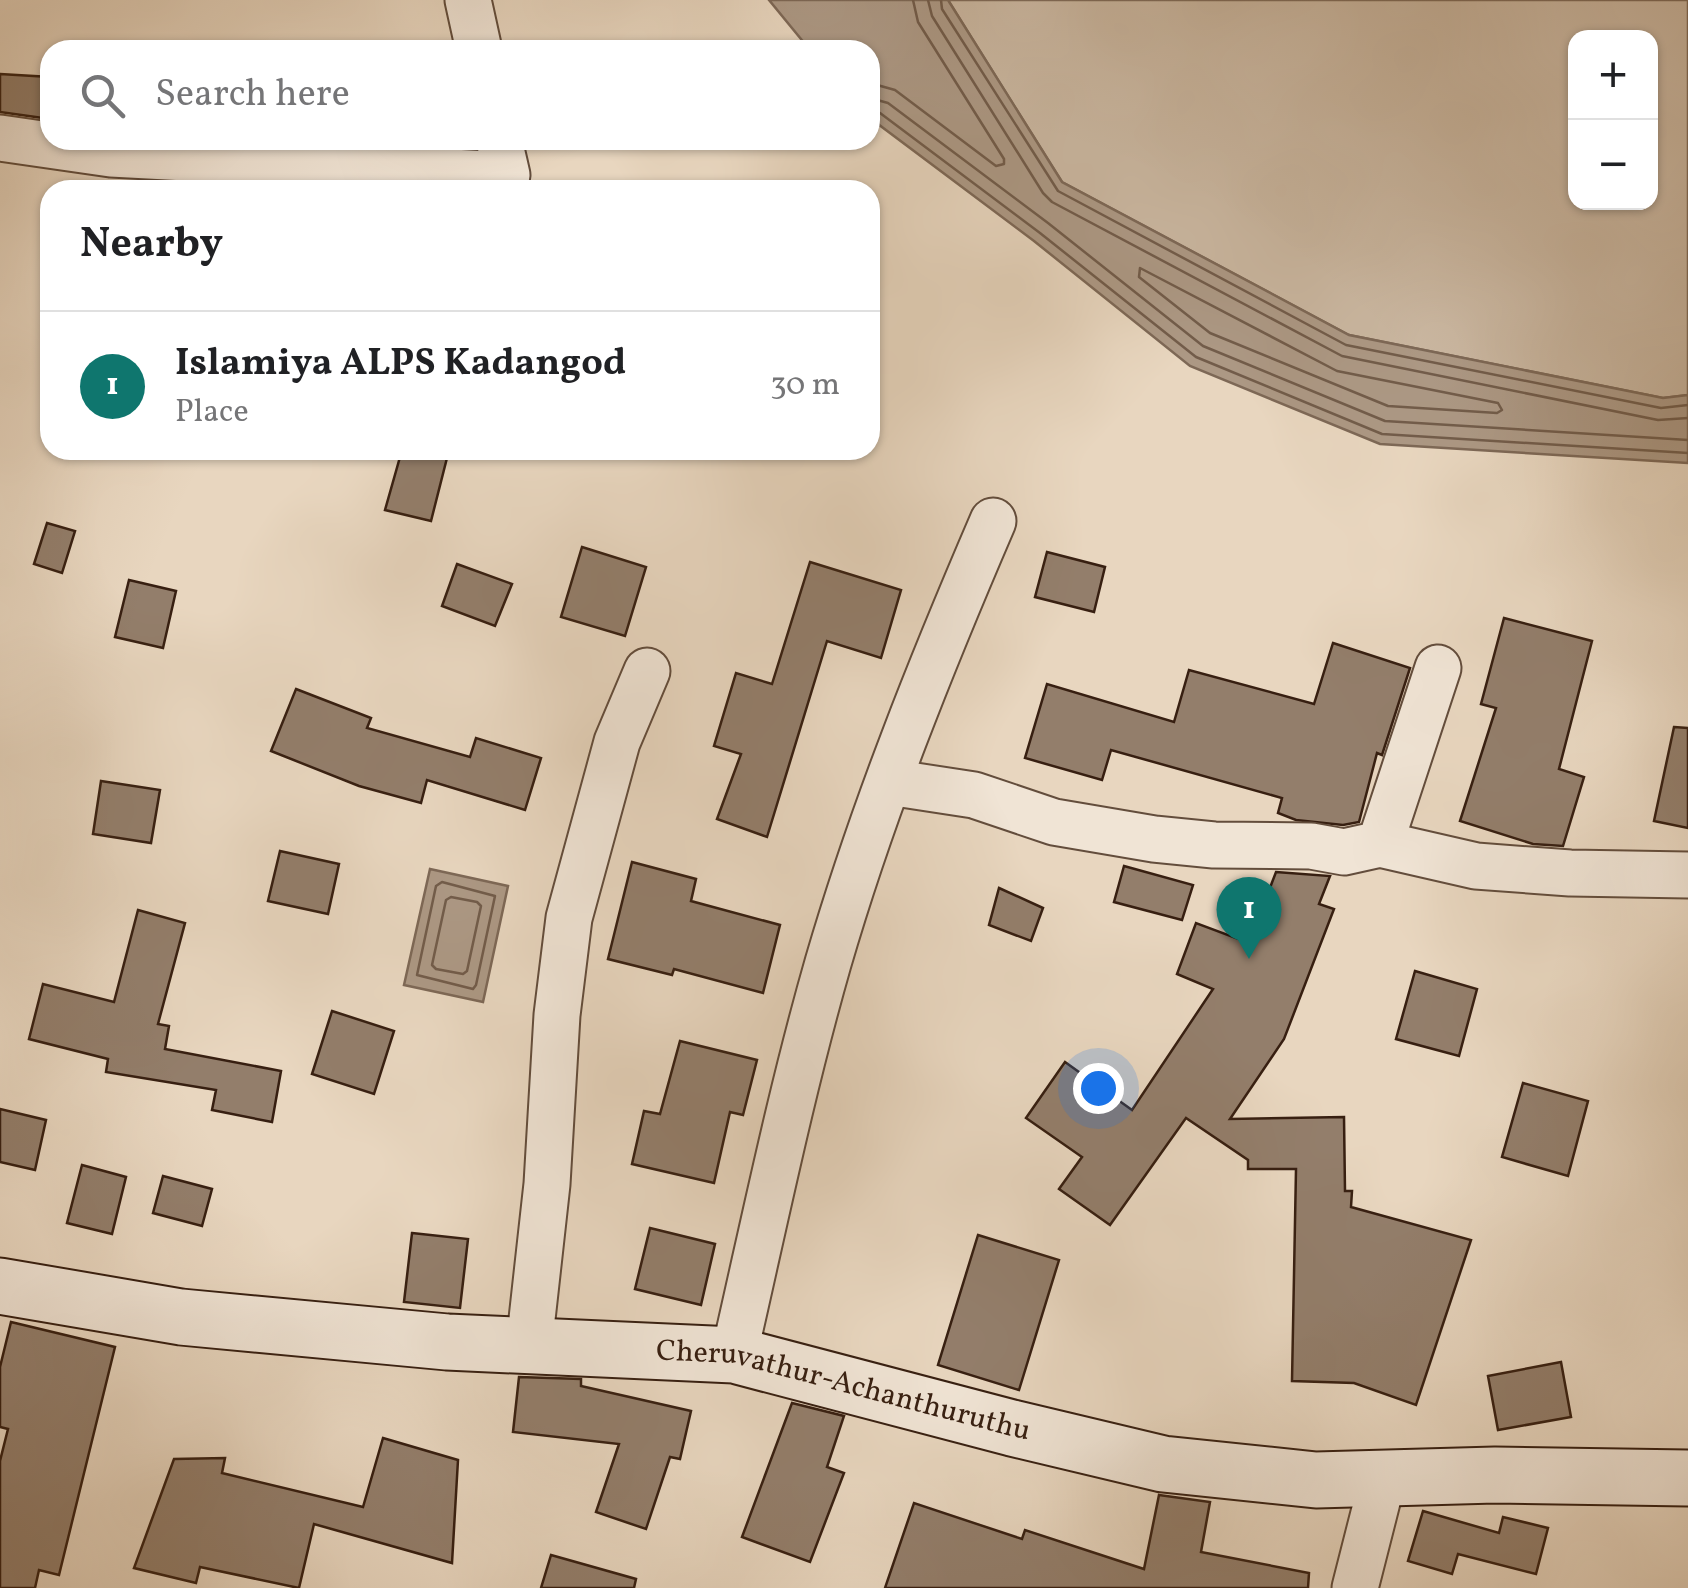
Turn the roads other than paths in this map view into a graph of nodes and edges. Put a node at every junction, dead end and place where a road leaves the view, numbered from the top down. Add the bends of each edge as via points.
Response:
1 (468, 0) edge
2 (477, 40) edge
3 (0, 138) edge
4 (40, 144) edge
5 (82, 150) edge
6 (501, 150) edge
7 (994, 521) dead end
8 (1438, 668) dead end
9 (647, 672) dead end
10 (889, 782) junction
11 (1380, 844) junction
12 (1688, 875) edge
13 (0, 1286) edge
14 (530, 1346) junction
15 (734, 1355) junction
16 (1384, 1478) junction
17 (1688, 1478) edge
18 (1355, 1588) edge

1 - 2 street
3 - 4 street
5 - 6 street via 507,175
7 - 10 street
8 - 11 street
9 - 14 street via 617,742 569,918
10 - 11 street via 974,795 1054,822 1154,838 1344,852
10 - 15 street via 828,965
11 - 12 street via 1476,866
13 - 14 main road, Cheruvathur-Achanthuruthu via 181,1317
14 - 15 main road, Cheruvathur-Achanthuruthu
15 - 16 main road, Cheruvathur-Achanthuruthu via 1163,1464 1316,1480
16 - 17 main road, Cheruvathur-Achanthuruthu
16 - 18 street

